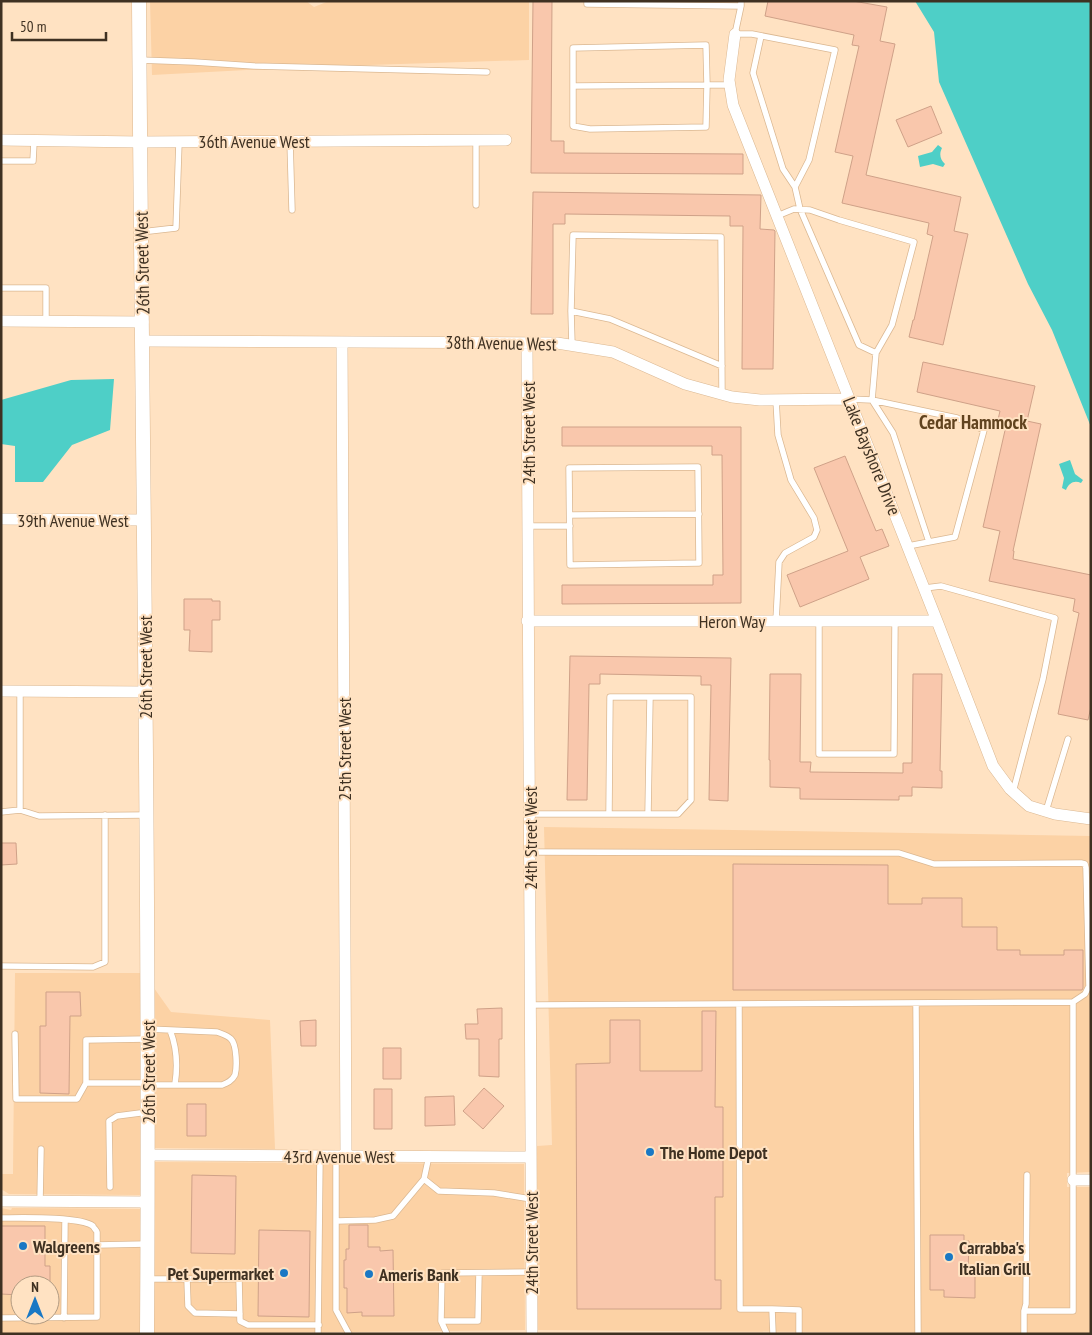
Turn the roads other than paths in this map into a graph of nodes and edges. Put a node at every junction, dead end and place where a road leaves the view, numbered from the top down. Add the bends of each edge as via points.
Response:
1 (139, 1) edge
2 (587, 1) edge
3 (741, 3) edge
4 (735, 34) junction
5 (761, 36) junction
6 (139, 60) junction
7 (487, 72) dead end
8 (707, 85) junction
9 (730, 85) junction
10 (573, 86) junction
11 (1, 140) edge
12 (476, 140) junction
13 (506, 140) dead end
14 (290, 141) junction
15 (34, 142) junction
16 (140, 142) junction
17 (179, 142) junction
18 (1, 161) edge
19 (795, 187) junction
20 (476, 205) dead end
21 (292, 210) dead end
22 (800, 210) junction
23 (777, 216) junction
24 (141, 232) junction
25 (1, 288) edge
26 (571, 311) junction
27 (1, 321) edge
28 (46, 321) junction
29 (143, 322) junction
30 (143, 341) junction
31 (342, 342) junction
32 (528, 343) junction
33 (572, 345) junction
34 (876, 353) junction
35 (722, 366) junction
36 (722, 395) junction
37 (849, 399) junction
38 (776, 400) junction
39 (872, 400) junction
40 (699, 514) junction
41 (570, 515) junction
42 (1, 519) edge
43 (144, 520) junction
44 (528, 526) junction
45 (570, 526) junction
46 (929, 542) junction
47 (908, 546) junction
48 (924, 588) junction
49 (894, 620) junction
50 (938, 620) junction
51 (528, 621) junction
52 (776, 621) junction
53 (820, 621) junction
54 (1, 691) edge
55 (20, 691) junction
56 (145, 692) junction
57 (650, 697) junction
58 (1068, 739) dead end
59 (1012, 792) junction
60 (20, 810) junction
61 (1046, 811) junction
62 (1, 812) edge
63 (530, 814) junction
64 (609, 814) junction
65 (648, 814) junction
66 (105, 815) junction
67 (146, 815) junction
68 (1091, 819) edge
69 (530, 852) junction
70 (1, 966) edge
71 (916, 1002) junction
72 (1073, 1002) junction
73 (739, 1004) junction
74 (530, 1005) junction
75 (170, 1030) junction
76 (15, 1034) dead end
77 (147, 1034) junction
78 (86, 1083) junction
79 (148, 1084) junction
80 (175, 1084) junction
81 (148, 1112) junction
82 (41, 1149) dead end
83 (148, 1155) junction
84 (320, 1156) junction
85 (341, 1156) junction
86 (428, 1156) junction
87 (531, 1157) junction
88 (1027, 1175) dead end
89 (424, 1179) junction
90 (1073, 1180) junction
91 (1091, 1180) edge
92 (110, 1187) dead end
93 (531, 1199) junction
94 (3, 1200) edge
95 (40, 1201) junction
96 (148, 1202) junction
97 (1, 1218) edge
98 (65, 1220) junction
99 (337, 1221) junction
100 (147, 1244) junction
101 (97, 1245) junction
102 (531, 1272) junction
103 (479, 1273) junction
104 (147, 1279) junction
105 (187, 1279) junction
106 (772, 1309) junction
107 (1024, 1311) junction
108 (240, 1314) junction
109 (1, 1318) edge
110 (64, 1318) junction
111 (442, 1321) junction
112 (319, 1325) junction
113 (147, 1334) edge
114 (318, 1334) edge
115 (349, 1334) edge
116 (447, 1334) edge
117 (532, 1334) edge
118 (773, 1334) edge
119 (799, 1334) edge
120 (918, 1334) edge
121 (1024, 1334) edge

1 - 6 street, 26th Street West
2 - 3 lane via 587,4
3 - 4 lane
4 - 5 lane
4 - 9 street, Lake Bayshore Drive
5 - 19 lane via 753,73 783,169
5 - 19 lane via 835,50 809,160
6 - 7 lane
6 - 16 street, 26th Street West
8 - 9 lane
8 - 10 lane
8 - 10 lane via 706,45 573,48
8 - 10 lane via 706,127 590,129 573,126
9 - 23 street, Lake Bayshore Drive via 733,104
11 - 15 street, 36th Avenue West
12 - 13 street, 36th Avenue West
12 - 14 street, 36th Avenue West
12 - 20 lane
14 - 17 street, 36th Avenue West
14 - 21 lane
15 - 16 street, 36th Avenue West
15 - 18 lane via 34,161
16 - 17 street, 36th Avenue West
16 - 24 street, 26th Street West
17 - 24 lane via 176,228
19 - 22 lane
22 - 23 lane
22 - 34 lane via 859,345
22 - 34 lane via 810,210 914,242 892,325
23 - 37 street, Lake Bayshore Drive
24 - 29 street, 26th Street West
25 - 28 lane via 46,288
26 - 33 lane
26 - 35 lane via 610,319
26 - 35 lane via 573,235 721,237
27 - 28 street
28 - 29 street
29 - 30 street, 26th Street West
30 - 31 street, 38th Avenue West
30 - 43 street, 26th Street West
31 - 32 street, 38th Avenue West
31 - 85 street, 25th Street West
32 - 33 street, 38th Avenue West
32 - 44 street, 24th Street West
33 - 36 street, 38th Avenue West via 612,352 685,384
34 - 39 lane
35 - 36 lane
36 - 38 street, 38th Avenue West
37 - 38 street, 38th Avenue West
37 - 39 lane
37 - 47 street, Lake Bayshore Drive
38 - 52 lane via 778,435 792,480 814,518 816,530 814,537 785,554 779,562
39 - 46 lane via 893,433
39 - 46 lane via 957,418 984,430 955,537
40 - 41 lane
40 - 41 lane via 698,467 569,468
40 - 45 lane via 699,563 570,565
41 - 45 lane
42 - 43 street, 39th Avenue West
43 - 56 street, 26th Street West
44 - 45 lane
44 - 51 street, 24th Street West
46 - 47 lane
47 - 48 street, Lake Bayshore Drive
48 - 50 street, Lake Bayshore Drive
48 - 59 lane via 941,586 1055,618
49 - 50 street, Heron Way
49 - 53 street, Heron Way
49 - 53 lane via 894,754 819,754
50 - 59 street, Lake Bayshore Drive via 993,766
51 - 52 street, Heron Way
51 - 63 street, 24th Street West
52 - 53 street, Heron Way
54 - 55 street
55 - 56 street
55 - 60 lane
56 - 67 street, 26th Street West
57 - 64 lane via 610,697
57 - 65 lane
57 - 65 lane via 691,697 691,800 678,814
58 - 61 lane
59 - 61 street, Lake Bayshore Drive via 1029,806
60 - 62 lane
60 - 66 lane via 39,816
61 - 68 street, Lake Bayshore Drive
63 - 64 lane
63 - 69 street, 24th Street West
64 - 65 lane
66 - 67 lane
66 - 70 lane via 105,962 93,967
67 - 77 street, 26th Street West
69 - 72 lane via 899,853 934,864 1085,864 1089,986 1085,994
69 - 74 street, 24th Street West
71 - 72 lane
71 - 73 lane
71 - 120 lane
72 - 90 lane
73 - 74 lane
73 - 106 lane via 740,1309
74 - 87 street, 24th Street West
75 - 77 lane
75 - 80 lane via 177,1056
75 - 80 lane via 216,1032 232,1040 236,1049 234,1076 230,1082 222,1085
76 - 78 lane via 16,1099 77,1099
77 - 78 lane via 86,1040
77 - 79 street, 26th Street West
78 - 79 lane
79 - 80 lane
79 - 81 street, 26th Street West
81 - 83 street, 26th Street West
81 - 92 lane via 117,1116 108,1121
82 - 95 lane
83 - 84 street, 43rd Avenue West
83 - 96 street, 26th Street West
84 - 85 street, 43rd Avenue West
84 - 112 lane
85 - 86 street, 43rd Avenue West
85 - 99 lane
86 - 87 street, 43rd Avenue West
86 - 89 lane
87 - 93 street, 24th Street West
88 - 107 lane
89 - 93 lane via 439,1191 494,1193
89 - 99 lane via 393,1216
90 - 91 street
90 - 107 lane via 1073,1311
93 - 102 street, 24th Street West
94 - 95 street
95 - 96 street
96 - 100 street, 26th Street West
97 - 98 lane
98 - 101 lane via 93,1226 97,1232
98 - 110 lane
99 - 115 lane via 336,1310
100 - 101 lane
100 - 104 street, 26th Street West
101 - 110 lane via 97,1318
102 - 103 lane
102 - 117 street, 24th Street West
103 - 111 lane via 478,1321
103 - 111 lane via 442,1273
104 - 105 lane
104 - 113 street, 26th Street West
105 - 108 lane via 188,1306 195,1313
105 - 108 lane via 239,1279
106 - 118 lane
106 - 119 lane via 798,1310
107 - 121 lane
108 - 112 lane via 240,1321 248,1325
109 - 110 lane
111 - 116 lane
112 - 114 lane

